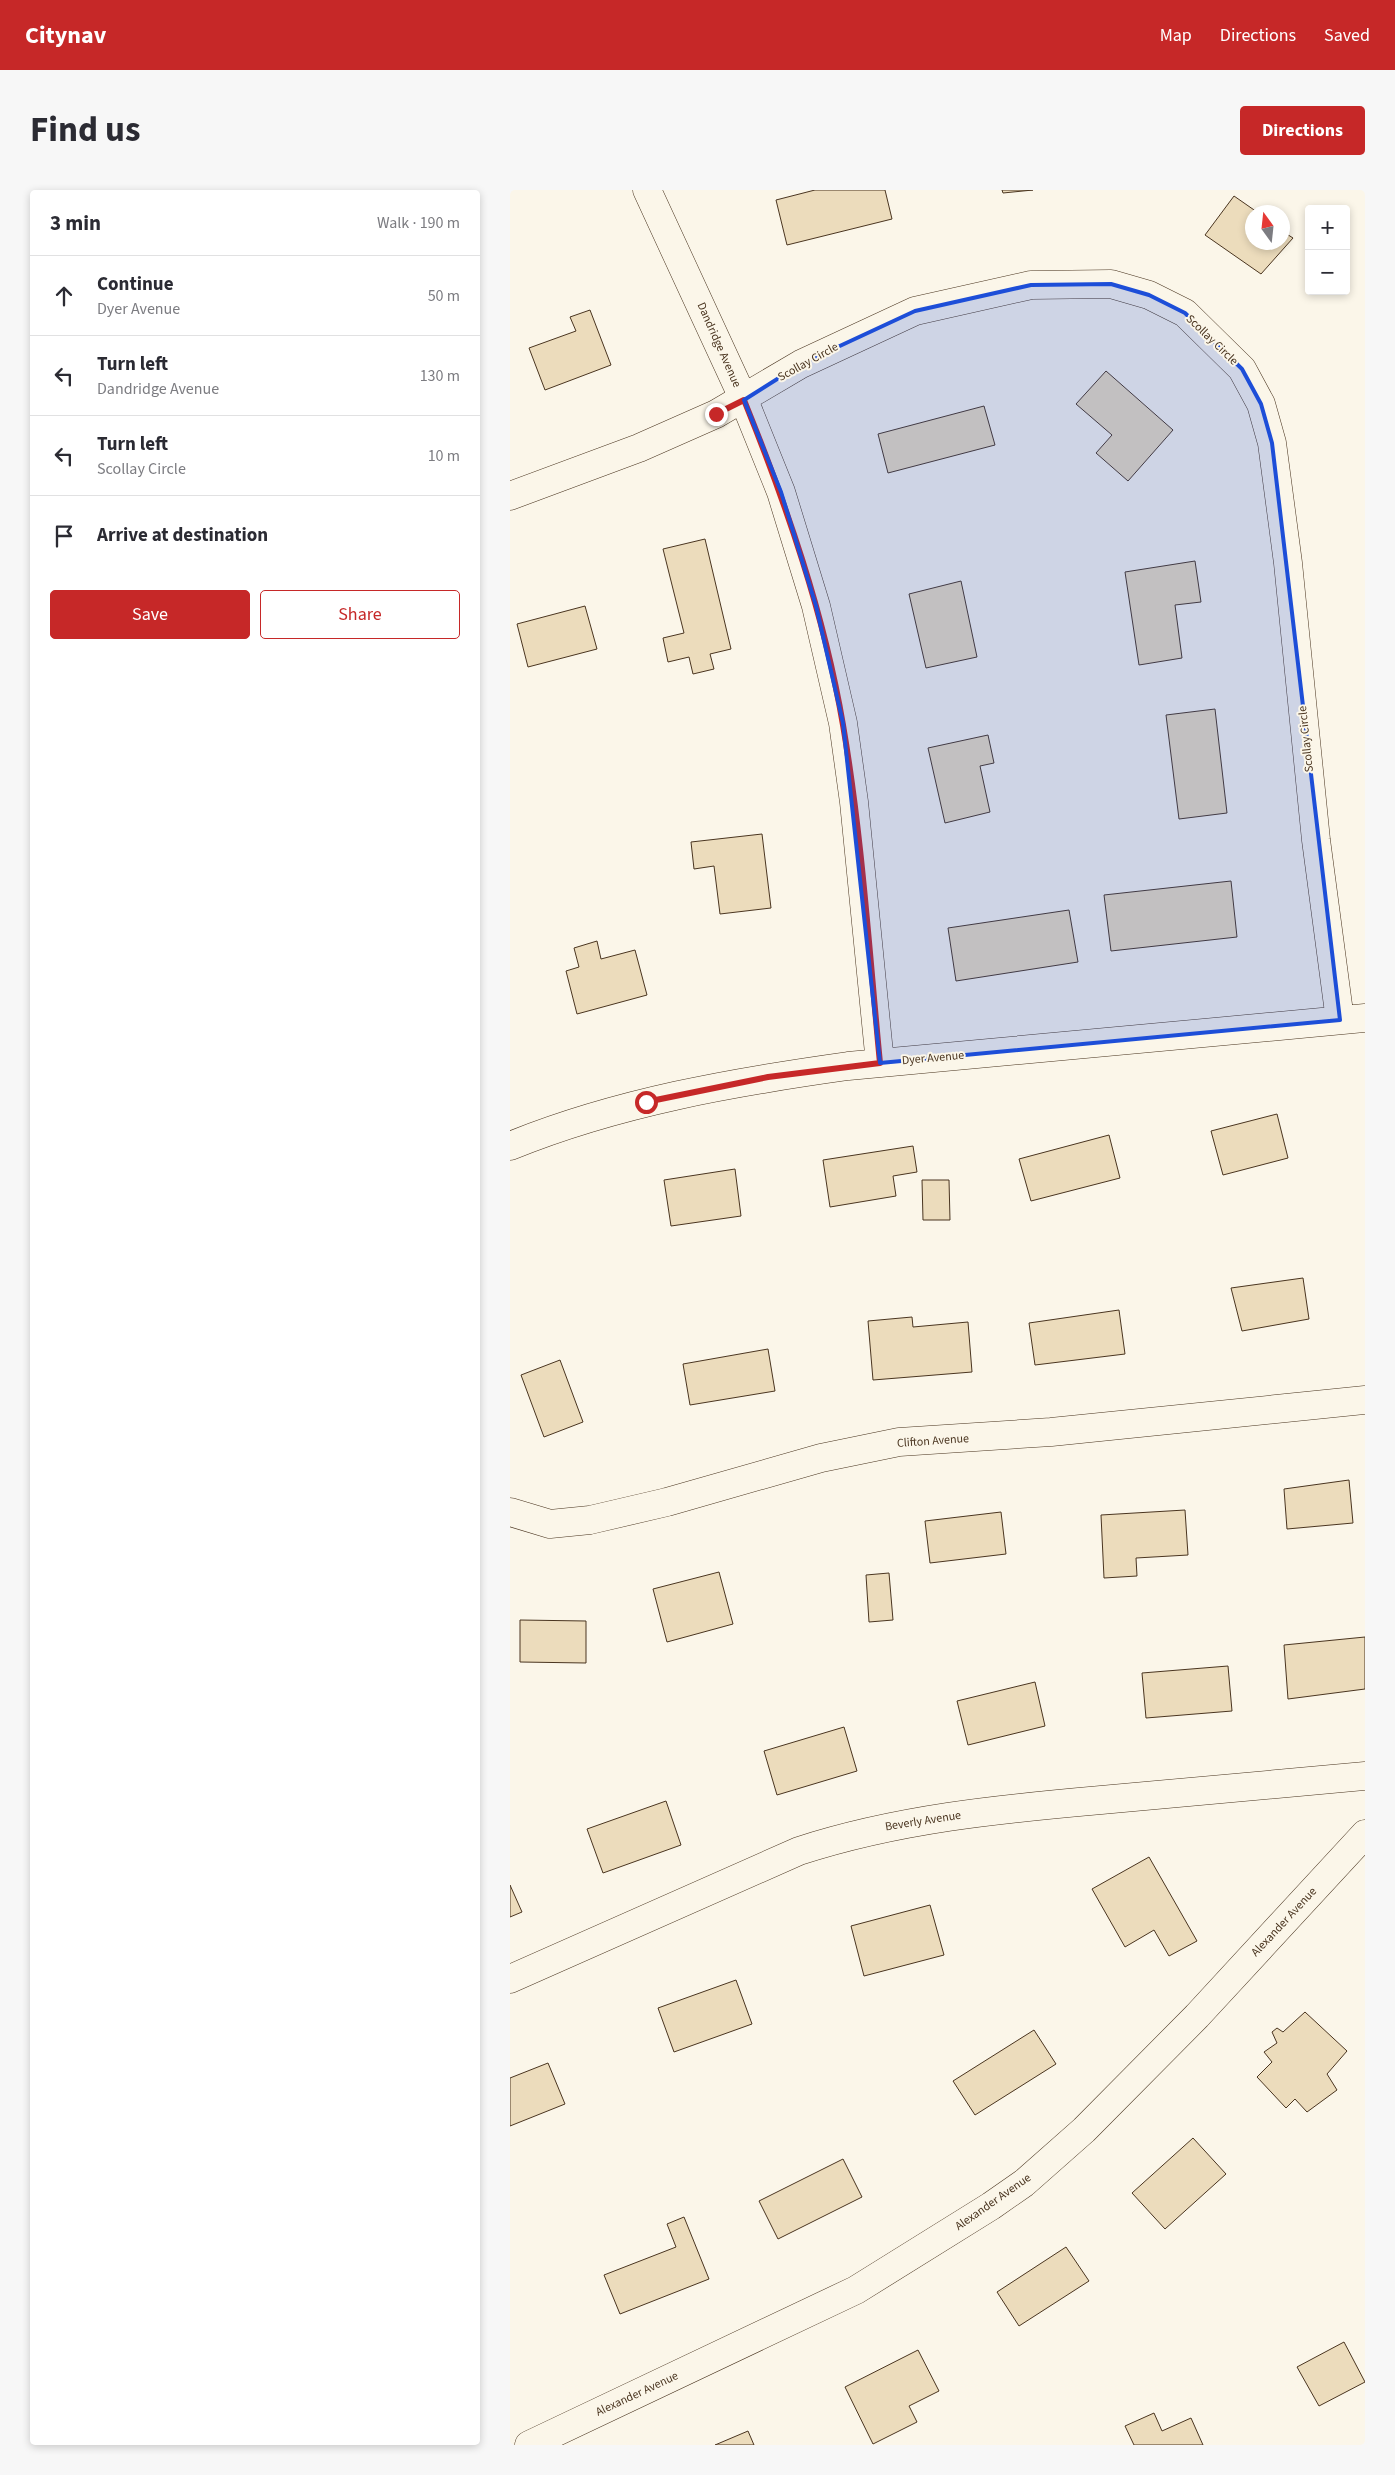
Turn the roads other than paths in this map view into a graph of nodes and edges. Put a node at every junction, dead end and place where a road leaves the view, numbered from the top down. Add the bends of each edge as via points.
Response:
1 (647, 190) edge
2 (744, 400) junction
3 (510, 496) edge
4 (1352, 1019) edge
5 (880, 1063) junction
6 (510, 1146) edge
7 (1365, 1400) edge
8 (510, 1512) edge
9 (1365, 1776) edge
10 (1365, 1834) edge
11 (510, 1980) edge
12 (529, 2445) edge

1 - 2 street, Dandridge Avenue
2 - 3 street, Scollay Circle via 640,448
2 - 4 street, Scollay Circle via 801,364 915,311 1032,285 1111,284 1149,295 1185,313 1242,369 1261,404 1272,443 1288,563 1316,840
2 - 5 street, Dandridge Avenue via 781,492 816,606 843,723
4 - 5 street, Dyer Avenue
5 - 6 street, Dyer Avenue via 768,1077 646,1102
7 - 8 street, Clifton Avenue via 1051,1432 900,1442 821,1458 667,1502 590,1520 550,1524
9 - 11 street, Beverly Avenue via 915,1820 837,1838 790,1855
10 - 12 street, Alexander Avenue via 1197,2016 1084,2130 1024,2184 856,2290

